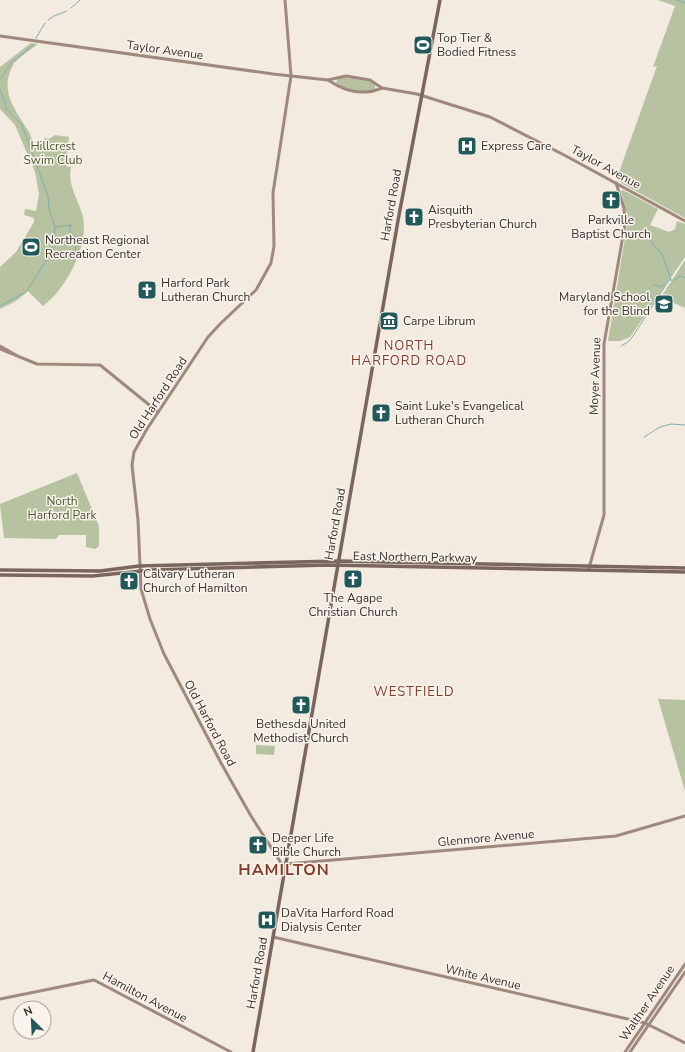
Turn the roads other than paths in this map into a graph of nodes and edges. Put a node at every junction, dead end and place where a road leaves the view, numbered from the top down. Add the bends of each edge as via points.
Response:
1 (286, 0) edge
2 (440, 0) edge
3 (0, 36) edge
4 (291, 76) junction
5 (328, 80) junction
6 (382, 88) junction
7 (421, 95) junction
8 (616, 183) junction
9 (685, 221) edge
10 (0, 348) edge
11 (158, 412) junction
12 (338, 563) junction
13 (139, 568) junction
14 (589, 568) junction
15 (685, 568) edge
16 (0, 570) edge
17 (685, 572) edge
18 (0, 575) edge
19 (685, 816) edge
20 (286, 864) junction
21 (285, 869) junction
22 (273, 938) junction
23 (685, 964) edge
24 (685, 972) edge
25 (0, 999) edge
26 (645, 1023) junction
27 (649, 1024) junction
28 (685, 1043) edge
29 (231, 1052) edge
30 (253, 1052) edge
31 (625, 1052) edge
32 (630, 1052) edge

1 - 4 street, Old Harford Road
2 - 7 main road, Harford Road
3 - 4 street, Taylor Avenue
4 - 5 street, Taylor Avenue
4 - 11 street, Old Harford Road via 274,194 274,246 271,263 256,290 211,334
5 - 6 street, Taylor Avenue via 340,88 352,90 369,92
5 - 6 street, Taylor Avenue via 341,76 353,77 370,80
6 - 7 street, Taylor Avenue
7 - 8 street, Taylor Avenue via 490,117
7 - 12 main road, Harford Road
8 - 9 street, Taylor Avenue
8 - 14 street, Moyer Avenue via 625,224 604,344 604,515
10 - 11 street via 37,364 100,365
11 - 13 street, Old Harford Road via 137,446 132,462 138,520
12 - 13 main road, East Northern Parkway
12 - 14 main road, East Northern Parkway
12 - 20 main road, Harford Road
13 - 16 main road, East Northern Parkway via 100,571
13 - 18 main road, East Northern Parkway via 93,576
13 - 21 street, Old Harford Road via 143,600 164,654 235,789
14 - 15 main road, East Northern Parkway
14 - 17 main road, East Northern Parkway
19 - 20 street, Glenmore Avenue via 616,836
20 - 21 main road, Harford Road
21 - 22 main road, Harford Road
22 - 26 street, White Avenue
22 - 30 main road, Harford Road
23 - 26 street, Walther Avenue
24 - 27 street, Walther Avenue
25 - 29 street, Hamilton Avenue via 94,980
26 - 27 street, White Avenue
26 - 31 street, Walther Avenue
27 - 28 street, White Avenue
27 - 32 street, Walther Avenue

